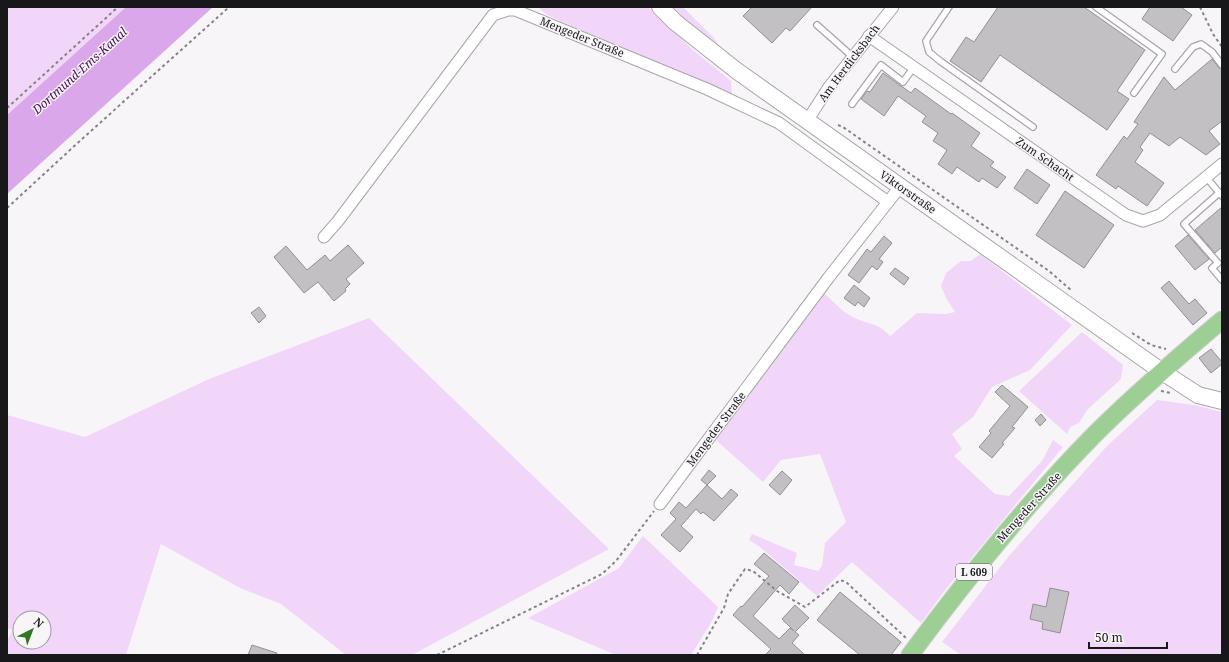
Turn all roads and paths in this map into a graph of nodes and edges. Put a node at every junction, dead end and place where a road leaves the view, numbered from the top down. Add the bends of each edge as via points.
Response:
1 (118, 7) edge
2 (229, 7) edge
3 (660, 7) edge
4 (893, 7) edge
5 (949, 7) edge
6 (1096, 7) edge
7 (1200, 7) edge
8 (818, 25) dead end
9 (869, 36) junction
10 (1222, 47) edge
11 (853, 57) junction
12 (1222, 64) edge
13 (914, 67) junction
14 (1175, 68) dead end
15 (1134, 93) dead end
16 (852, 104) dead end
17 (7, 108) edge
18 (807, 121) junction
19 (1034, 127) dead end
20 (828, 136) junction
21 (1222, 164) edge
22 (1206, 177) junction
23 (900, 187) junction
24 (1221, 195) edge
25 (888, 202) junction
26 (7, 208) edge
27 (324, 237) dead end
28 (1222, 280) edge
29 (1075, 295) dead end
30 (1222, 320) edge
31 (1132, 333) dead end
32 (1185, 350) junction
33 (1161, 371) junction
34 (1180, 384) junction
35 (1161, 391) dead end
36 (1222, 401) edge
37 (660, 504) joint
38 (913, 651) edge
39 (437, 655) edge
40 (697, 655) edge

1 - 17 path
2 - 26 path
3 - 18 main road, Viktorstraße via 737,71
4 - 9 street, Am Herdicksbach
5 - 19 lane via 926,41 929,52
6 - 15 lane via 1162,54
7 - 10 path
8 - 11 lane
9 - 11 street, Am Herdicksbach
9 - 13 street, Zum Schacht
11 - 18 street, Am Herdicksbach
12 - 14 lane via 1201,44 1192,47
13 - 16 lane via 903,82 881,65
13 - 22 street, Zum Schacht via 1126,215 1143,222 1160,215
18 - 20 main road, Viktorstraße
20 - 23 main road, Viktorstraße
20 - 29 path via 837,125 843,126 1049,271
21 - 22 street, Zum Schacht
22 - 24 lane
23 - 25 street, Mengeder Straße
23 - 33 main road, Viktorstraße
24 - 28 lane via 1184,224 1218,263 1212,268
25 - 27 street, Mengeder Straße via 779,123 617,51 515,10 508,10 493,15
25 - 37 street, Mengeder Straße
30 - 32 main road, L 609
31 - 32 path via 1151,345 1165,349 1177,343
32 - 33 main road, L 609
33 - 34 main road, Viktorstraße
33 - 38 main road, Mengeder Straße / L 609 via 1094,435 1002,536
34 - 35 path via 1172,394
34 - 36 main road, Viktorstraße via 1198,395
37 - 39 path via 616,561 602,574
38 - 40 path via 846,582 840,580 805,607 777,591 753,571 745,569 728,594 724,608

